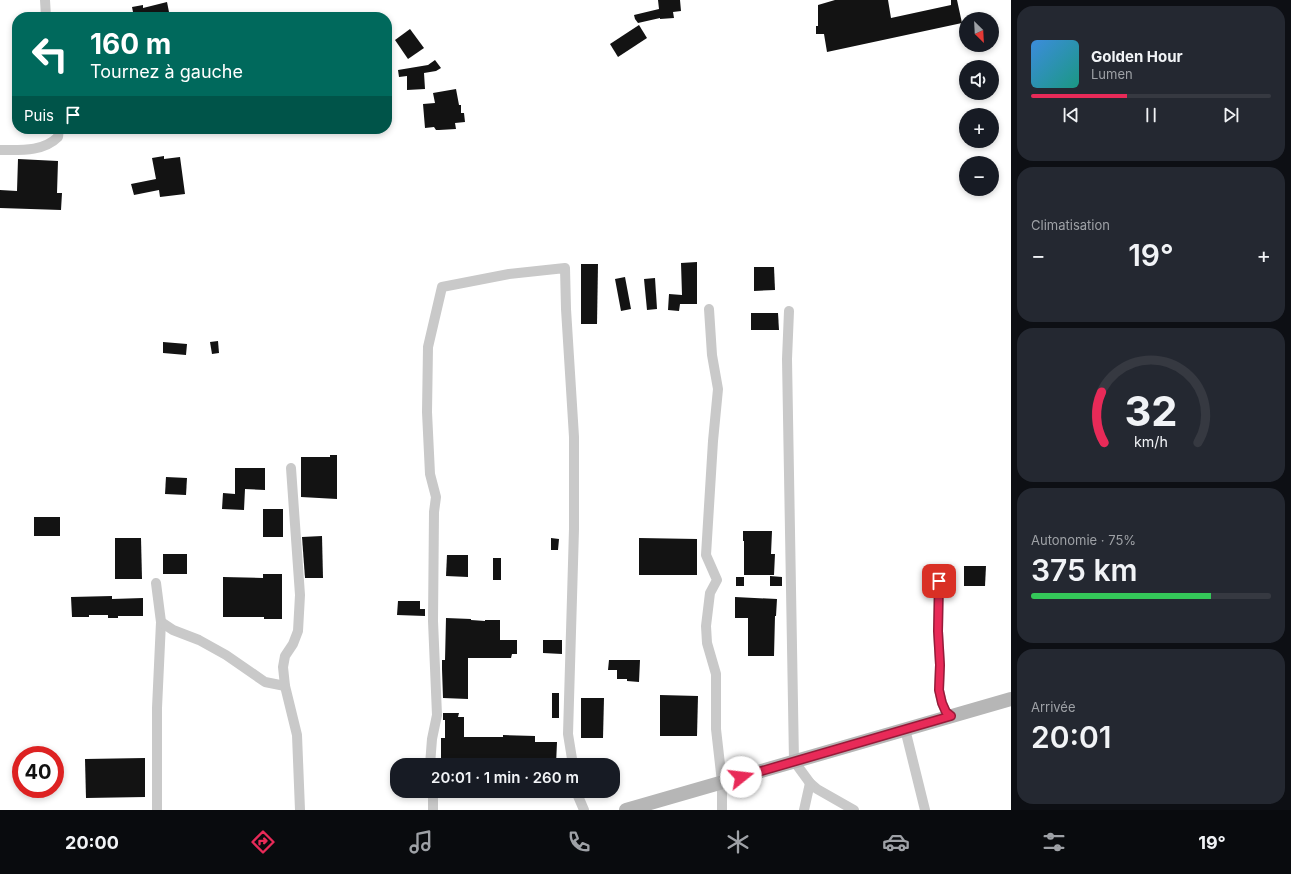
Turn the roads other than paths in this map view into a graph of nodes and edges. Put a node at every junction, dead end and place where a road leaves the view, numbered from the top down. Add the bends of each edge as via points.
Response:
1 (45, 0) edge
2 (46, 12) edge
3 (58, 134) edge
4 (0, 150) edge
5 (709, 309) dead end
6 (789, 311) dead end
7 (291, 468) dead end
8 (939, 581) dead end
9 (156, 583) dead end
10 (161, 622) junction
11 (285, 686) junction
12 (1011, 699) edge
13 (951, 716) junction
14 (905, 729) junction
15 (431, 758) edge
16 (572, 758) edge
17 (794, 761) junction
18 (722, 782) junction
19 (810, 783) junction
20 (433, 798) edge
21 (580, 798) edge
22 (157, 810) edge
23 (300, 810) edge
24 (433, 810) edge
25 (584, 810) edge
26 (626, 810) edge
27 (722, 810) edge
28 (804, 810) edge
29 (854, 810) edge
30 (925, 810) edge

1 - 2 street
3 - 4 street via 47,145 27,150
5 - 18 street via 712,355 718,389 706,555 717,580 710,593 706,626 707,643 716,674 716,729
6 - 17 street via 787,359
7 - 11 street via 300,595 298,631 285,656 283,667
8 - 13 street via 939,690 946,712
9 - 10 street
10 - 11 street via 173,630 206,643 265,682
10 - 22 street via 157,708
11 - 23 street via 297,735
12 - 13 street
13 - 14 street
14 - 17 street
14 - 30 street
15 - 16 street via 437,715 433,621 436,496 430,474 427,412 428,347 442,287 509,274 565,268 574,437 568,734
17 - 18 street
17 - 19 street
18 - 26 street
18 - 27 street
19 - 28 street
19 - 29 street
20 - 24 street
21 - 25 street

